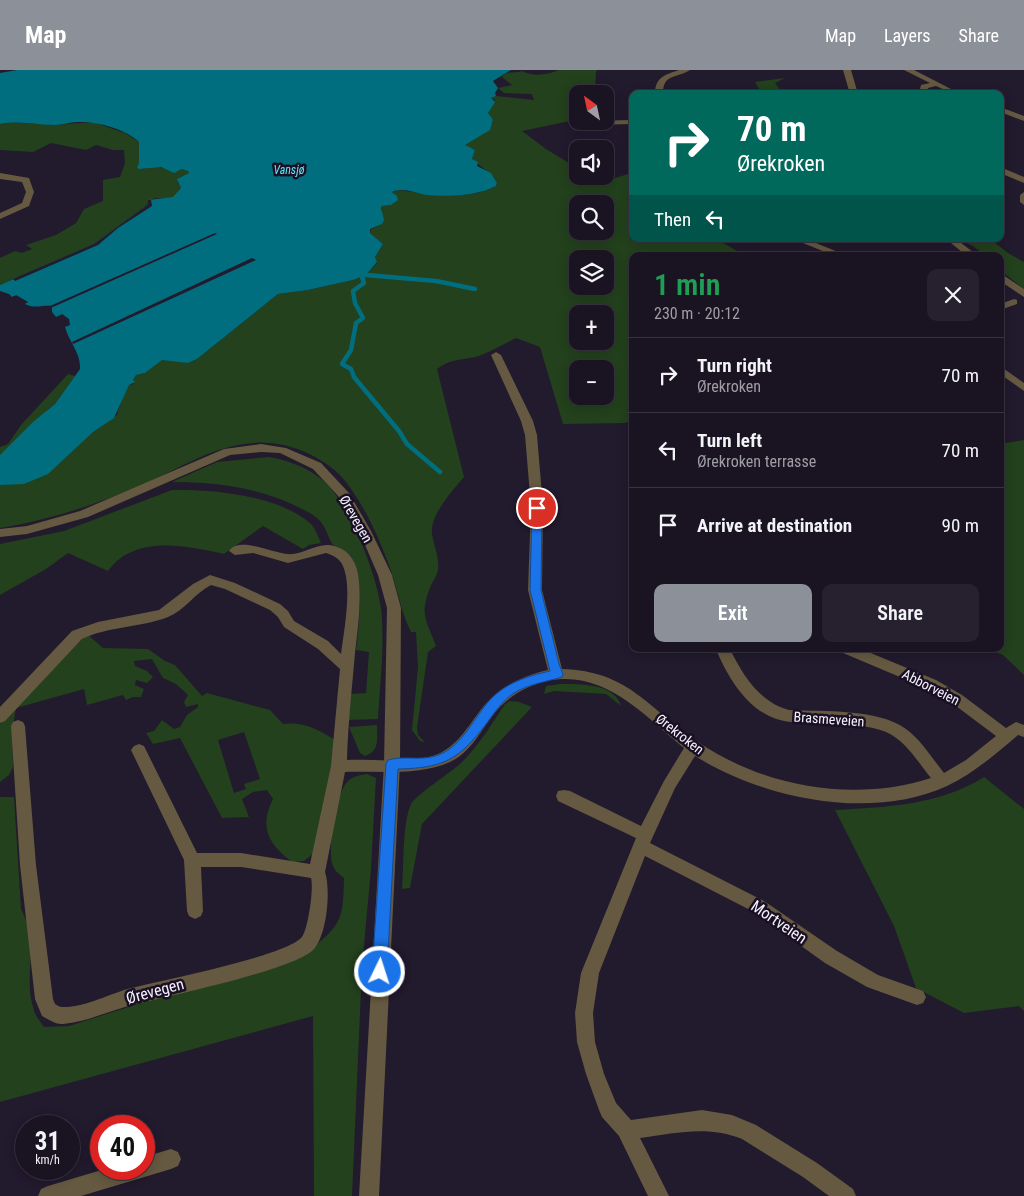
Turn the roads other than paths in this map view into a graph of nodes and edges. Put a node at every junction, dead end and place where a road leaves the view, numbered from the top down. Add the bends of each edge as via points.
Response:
1 (686, 70) edge
2 (847, 70) edge
3 (908, 70) edge
4 (936, 84) junction
5 (947, 89) dead end
6 (659, 90) edge
7 (853, 90) edge
8 (924, 90) edge
9 (1004, 111) edge
10 (1024, 119) edge
11 (614, 122) edge
12 (629, 122) edge
13 (1004, 172) edge
14 (0, 176) edge
15 (1024, 180) edge
16 (1024, 195) edge
17 (1024, 202) edge
18 (0, 216) edge
19 (806, 242) edge
20 (955, 242) edge
21 (832, 252) edge
22 (969, 252) edge
23 (1004, 279) edge
24 (1024, 294) edge
25 (1014, 302) dead end
26 (1004, 305) edge
27 (496, 355) dead end
28 (1004, 372) edge
29 (1022, 383) edge
30 (0, 533) edge
31 (235, 551) dead end
32 (724, 652) edge
33 (855, 652) edge
34 (348, 668) junction
35 (557, 674) junction
36 (0, 717) edge
37 (18, 726) dead end
38 (1016, 732) edge
39 (693, 747) junction
40 (139, 750) dead end
41 (392, 764) junction
42 (339, 766) junction
43 (942, 781) junction
44 (564, 796) dead end
45 (643, 841) junction
46 (192, 860) junction
47 (317, 872) junction
48 (195, 911) dead end
49 (917, 997) dead end
50 (626, 1130) junction
51 (171, 1158) dead end
52 (155, 1163) edge
53 (101, 1180) edge
54 (48, 1196) edge
55 (369, 1196) edge
56 (659, 1196) edge
57 (846, 1196) edge

1 - 6 street via 662,78
2 - 7 street
3 - 4 street
4 - 5 street
4 - 8 street via 924,87
9 - 10 street
11 - 12 street
13 - 15 street
14 - 18 street via 26,180 30,192 26,204
16 - 17 street
19 - 21 street
20 - 22 street
23 - 24 street
25 - 26 street
27 - 35 street via 527,421 530,435 537,508 535,590
28 - 29 street
30 - 41 street, Ørevegen via 27,530 84,514 228,452 261,448 282,450 317,466 345,496 365,531 390,592 394,608
31 - 34 street, Ørevegen via 253,549 288,559 327,548 347,560 354,601
32 - 43 street, Brasmeveien via 732,670 750,693 774,712 789,716 865,720 891,728 910,742
33 - 38 street, Abborveien via 931,684
34 - 36 street via 323,645 289,624 275,607 210,580 199,584 177,606 162,614 89,628 78,635
34 - 42 street, Ørevegen
35 - 39 street, Ørekroken via 584,674 618,686
35 - 41 street, Ørekroken via 528,681 510,690 494,703 469,737 446,757 424,764
37 - 47 street, Ørevegen via 28,865 44,999 48,1010 60,1016 89,1011 290,954 307,944 315,930 320,882
38 - 43 street, Ørekroken via 981,759
39 - 43 street, Ørekroken via 740,773 774,785 821,794 890,794
39 - 45 street via 669,785
40 - 46 street
41 - 42 street
41 - 55 street, Ørevegen
42 - 47 street, Ørevegen
44 - 45 street, Mortveien
45 - 49 street, Mortveien via 758,906 831,957 873,981
45 - 50 street via 590,973 584,1013 586,1042 595,1074 609,1110
46 - 47 street via 241,860
46 - 48 street
50 - 56 street
50 - 57 street via 702,1120 732,1125 749,1132
51 - 52 street
53 - 54 street

